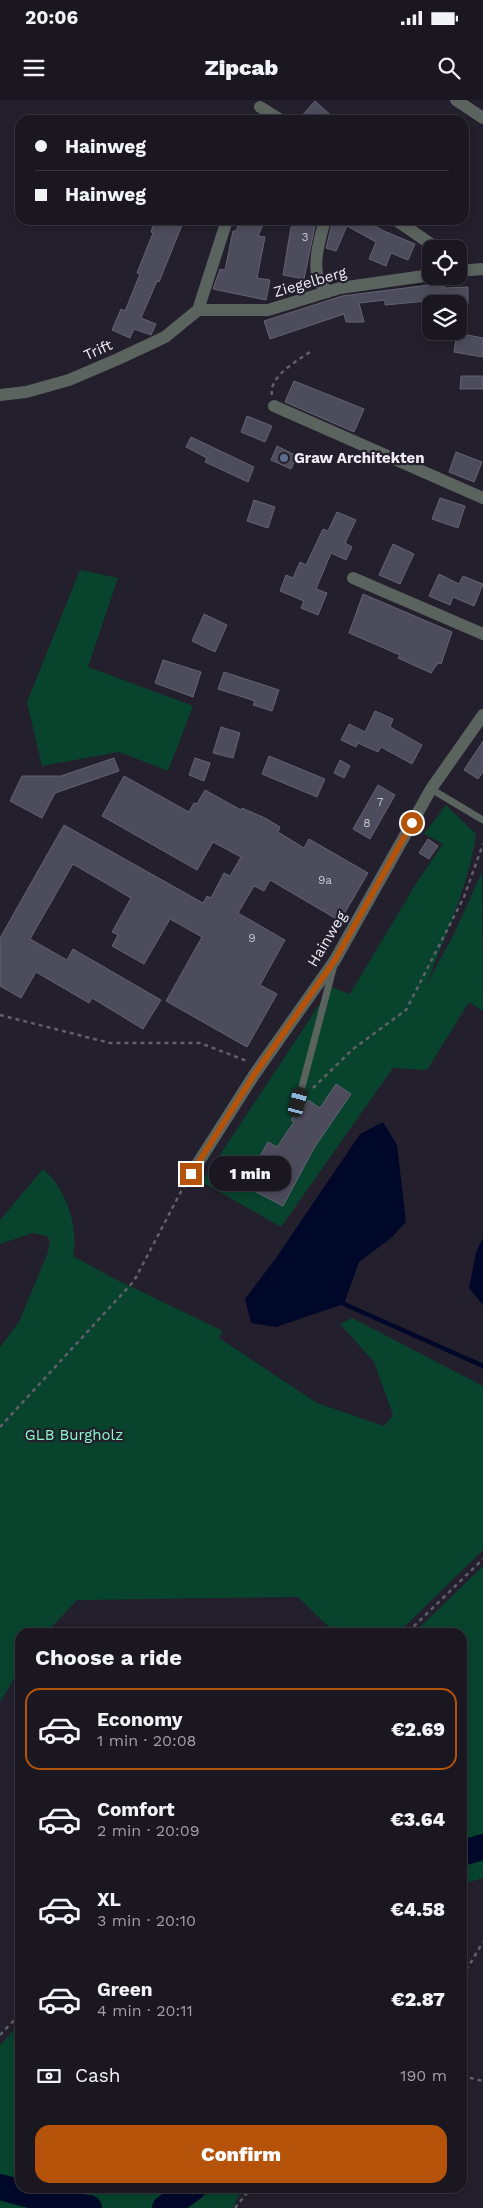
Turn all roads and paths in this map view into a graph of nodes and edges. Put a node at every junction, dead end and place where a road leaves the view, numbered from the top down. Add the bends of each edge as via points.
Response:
1 (456, 100) edge
2 (260, 103) edge
3 (275, 115) edge
4 (483, 118) edge
5 (225, 225) edge
6 (324, 225) edge
7 (403, 225) edge
8 (425, 240) edge
9 (467, 269) edge
10 (483, 269) edge
11 (422, 276) edge
12 (328, 292) junction
13 (198, 310) junction
14 (313, 350) dead end
15 (0, 395) edge
16 (274, 406) joint
17 (483, 498) edge
18 (353, 578) dead end
19 (483, 634) edge
20 (483, 716) edge
21 (431, 789) junction
22 (483, 820) edge
23 (483, 844) edge
24 (335, 960) junction
25 (0, 1015) edge
26 (261, 1066) junction
27 (298, 1102) joint
28 (191, 1174) joint
29 (0, 1427) edge
30 (483, 1559) edge
31 (412, 1628) edge
32 (483, 1942) edge
33 (467, 1969) edge
34 (15, 2019) edge
35 (0, 2035) edge
36 (467, 2077) edge
37 (483, 2081) edge
38 (247, 2193) edge
39 (235, 2208) edge

1 - 4 street
2 - 3 street
5 - 13 street
6 - 12 street via 319,241 318,281
7 - 8 street
9 - 10 street
11 - 12 street, Ziegelberg
12 - 13 street, Ziegelberg via 268,310
13 - 15 street, Trift via 165,337 110,363 69,380 26,392
14 - 16 path via 287,367 275,380 271,390
16 - 17 street
18 - 19 street
20 - 21 street, Hainweg
21 - 22 lane
21 - 24 street, Hainweg
23 - 27 path via 464,897 406,1010 353,1049
24 - 26 street, Hainweg
24 - 27 lane
25 - 26 path via 110,1043 200,1043
26 - 28 street, Hainweg
28 - 29 path via 134,1282
30 - 31 path
32 - 33 path
34 - 35 path
36 - 37 path
38 - 39 path

